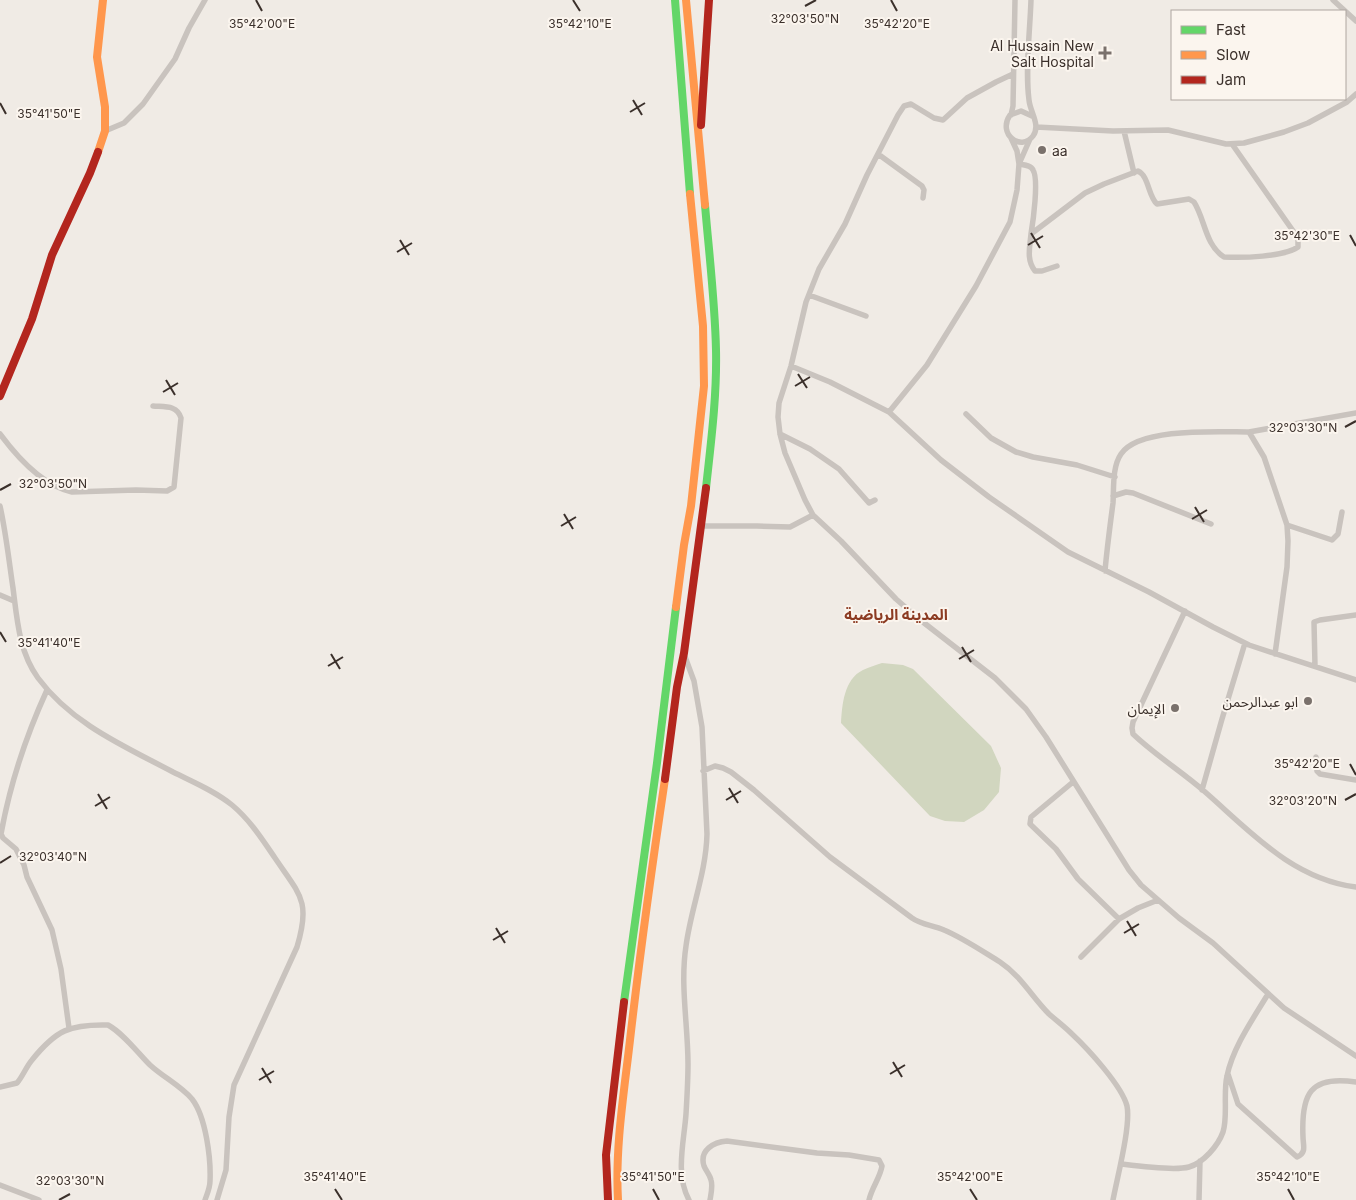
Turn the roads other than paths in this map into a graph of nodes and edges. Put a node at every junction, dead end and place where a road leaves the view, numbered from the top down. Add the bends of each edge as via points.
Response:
1 (103, 0) edge
2 (205, 0) edge
3 (675, 0) edge
4 (686, 0) edge
5 (709, 0) edge
6 (1015, 0) edge
7 (1031, 0) edge
8 (1334, 0) edge
9 (1344, 10) edge
10 (1346, 11) edge
11 (1356, 21) edge
12 (1013, 74) junction
13 (1356, 94) edge
14 (1010, 116) junction
15 (1032, 116) junction
16 (1036, 127) junction
17 (105, 131) junction
18 (1124, 131) junction
19 (1011, 138) junction
20 (1030, 139) junction
21 (1232, 144) junction
22 (699, 154) junction
23 (878, 154) junction
24 (1019, 164) junction
25 (1134, 173) junction
26 (923, 198) dead end
27 (1031, 234) junction
28 (1057, 266) dead end
29 (809, 295) junction
30 (866, 316) dead end
31 (791, 366) junction
32 (0, 396) edge
33 (153, 406) dead end
34 (889, 412) junction
35 (1356, 413) edge
36 (966, 414) dead end
37 (1249, 432) junction
38 (0, 434) edge
39 (780, 434) junction
40 (1115, 477) junction
41 (1113, 496) junction
42 (875, 500) dead end
43 (0, 506) edge
44 (1342, 512) dead end
45 (813, 515) junction
46 (1211, 524) dead end
47 (1287, 525) junction
48 (702, 526) junction
49 (1105, 571) junction
50 (0, 595) edge
51 (14, 601) junction
52 (1185, 611) junction
53 (1356, 615) edge
54 (1245, 643) junction
55 (684, 653) junction
56 (1275, 654) junction
57 (1315, 666) junction
58 (1356, 680) edge
59 (48, 690) junction
60 (1316, 757) dead end
61 (703, 771) junction
62 (1356, 780) edge
63 (1073, 782) junction
64 (1202, 790) junction
65 (1356, 887) edge
66 (1158, 900) junction
67 (1119, 919) junction
68 (1081, 957) dead end
69 (1268, 994) junction
70 (69, 1028) junction
71 (1356, 1056) edge
72 (1228, 1072) junction
73 (1356, 1082) edge
74 (0, 1087) edge
75 (1200, 1161) junction
76 (1121, 1164) junction
77 (0, 1185) edge
78 (39, 1200) edge
79 (205, 1200) edge
80 (218, 1200) edge
81 (608, 1200) edge
82 (618, 1200) edge
83 (688, 1200) edge
84 (710, 1200) edge
85 (870, 1200) edge
86 (1113, 1200) edge
87 (1199, 1200) edge

1 - 17 main road via 97,57 105,107
2 - 17 street via 175,59 143,104 124,123
3 - 81 main road via 703,326 704,386 659,754 628,964 606,1155
4 - 22 main road
5 - 22 main road
6 - 12 street
7 - 15 street via 1028,92
8 - 9 street
10 - 11 street
12 - 14 street
12 - 23 street via 975,93 943,120 934,118 914,104 907,105 898,115
13 - 21 street via 1347,102 1284,132
14 - 15 street via 1021,111
14 - 19 street via 1006,124
15 - 16 street
16 - 18 street
16 - 20 street
17 - 32 main road via 90,173 52,255 32,320
18 - 21 street via 1179,132
18 - 25 street
19 - 20 street via 1021,142
19 - 24 street
20 - 24 street
21 - 25 street via 1296,235 1298,247 1294,250 1282,254 1224,257 1210,240 1194,202 1189,199 1157,204 1141,172
22 - 48 main road via 716,374
23 - 26 street via 922,186
23 - 29 street
24 - 27 street via 1030,166 1035,174
24 - 34 street via 1014,209 1007,229 927,365
25 - 27 street via 1085,193
27 - 28 street via 1029,254 1035,271
29 - 30 street
29 - 31 street
31 - 34 street
31 - 39 street via 779,402
33 - 38 street via 171,407 181,418 174,487 166,491 63,490 29,466
34 - 49 street via 941,460 1001,507 1068,552
35 - 37 street
36 - 40 street via 992,438 1016,452 1077,464
37 - 40 street via 1192,432 1144,440 1121,454
37 - 47 street via 1264,456
39 - 42 street via 839,469 869,503
39 - 45 street via 790,466
40 - 41 street
41 - 46 street via 1133,493
41 - 49 street
43 - 51 street
44 - 47 street via 1338,534 1332,540
45 - 48 street via 790,527
45 - 63 street via 919,619 1007,689 1041,730
47 - 56 street via 1287,567
48 - 55 main road
49 - 52 street
50 - 51 street
51 - 59 street via 24,652
52 - 54 street
52 - 64 street via 1132,728 1135,736
53 - 57 street via 1314,622
54 - 56 street
54 - 64 street
55 - 61 street via 698,700
55 - 82 main road via 642,937 619,1133
56 - 57 street
57 - 58 street
59 - 70 street via 14,778 1,834 16,849 52,930
59 - 80 street via 90,727 196,782 232,805 262,838 303,904 303,926 297,947 234,1085 226,1170
60 - 62 street via 1320,774
61 - 76 street via 715,766 731,772 830,857 918,922 944,930 1002,964 1027,986 1048,1013 1108,1074 1124,1097 1127,1121
61 - 83 street via 706,850 684,970 688,1064 681,1157 683,1186
63 - 66 street via 1129,870
63 - 67 street via 1031,818 1030,824 1056,849 1078,879
64 - 65 street via 1251,834 1288,861 1325,880
66 - 67 street
66 - 69 street via 1213,943
67 - 68 street
69 - 71 street
69 - 72 street via 1238,1047
70 - 74 street via 47,1044 17,1083
70 - 79 street via 108,1024 152,1067 191,1098 198,1110 207,1144 210,1182
72 - 73 street via 1238,1104 1297,1157 1305,1147 1304,1117 1312,1089 1332,1080
72 - 75 street via 1222,1133 1216,1145
75 - 76 street via 1186,1168
75 - 87 street
76 - 86 street
77 - 78 street
84 - 85 street via 711,1180 703,1158 711,1145 727,1141 879,1160 882,1170

